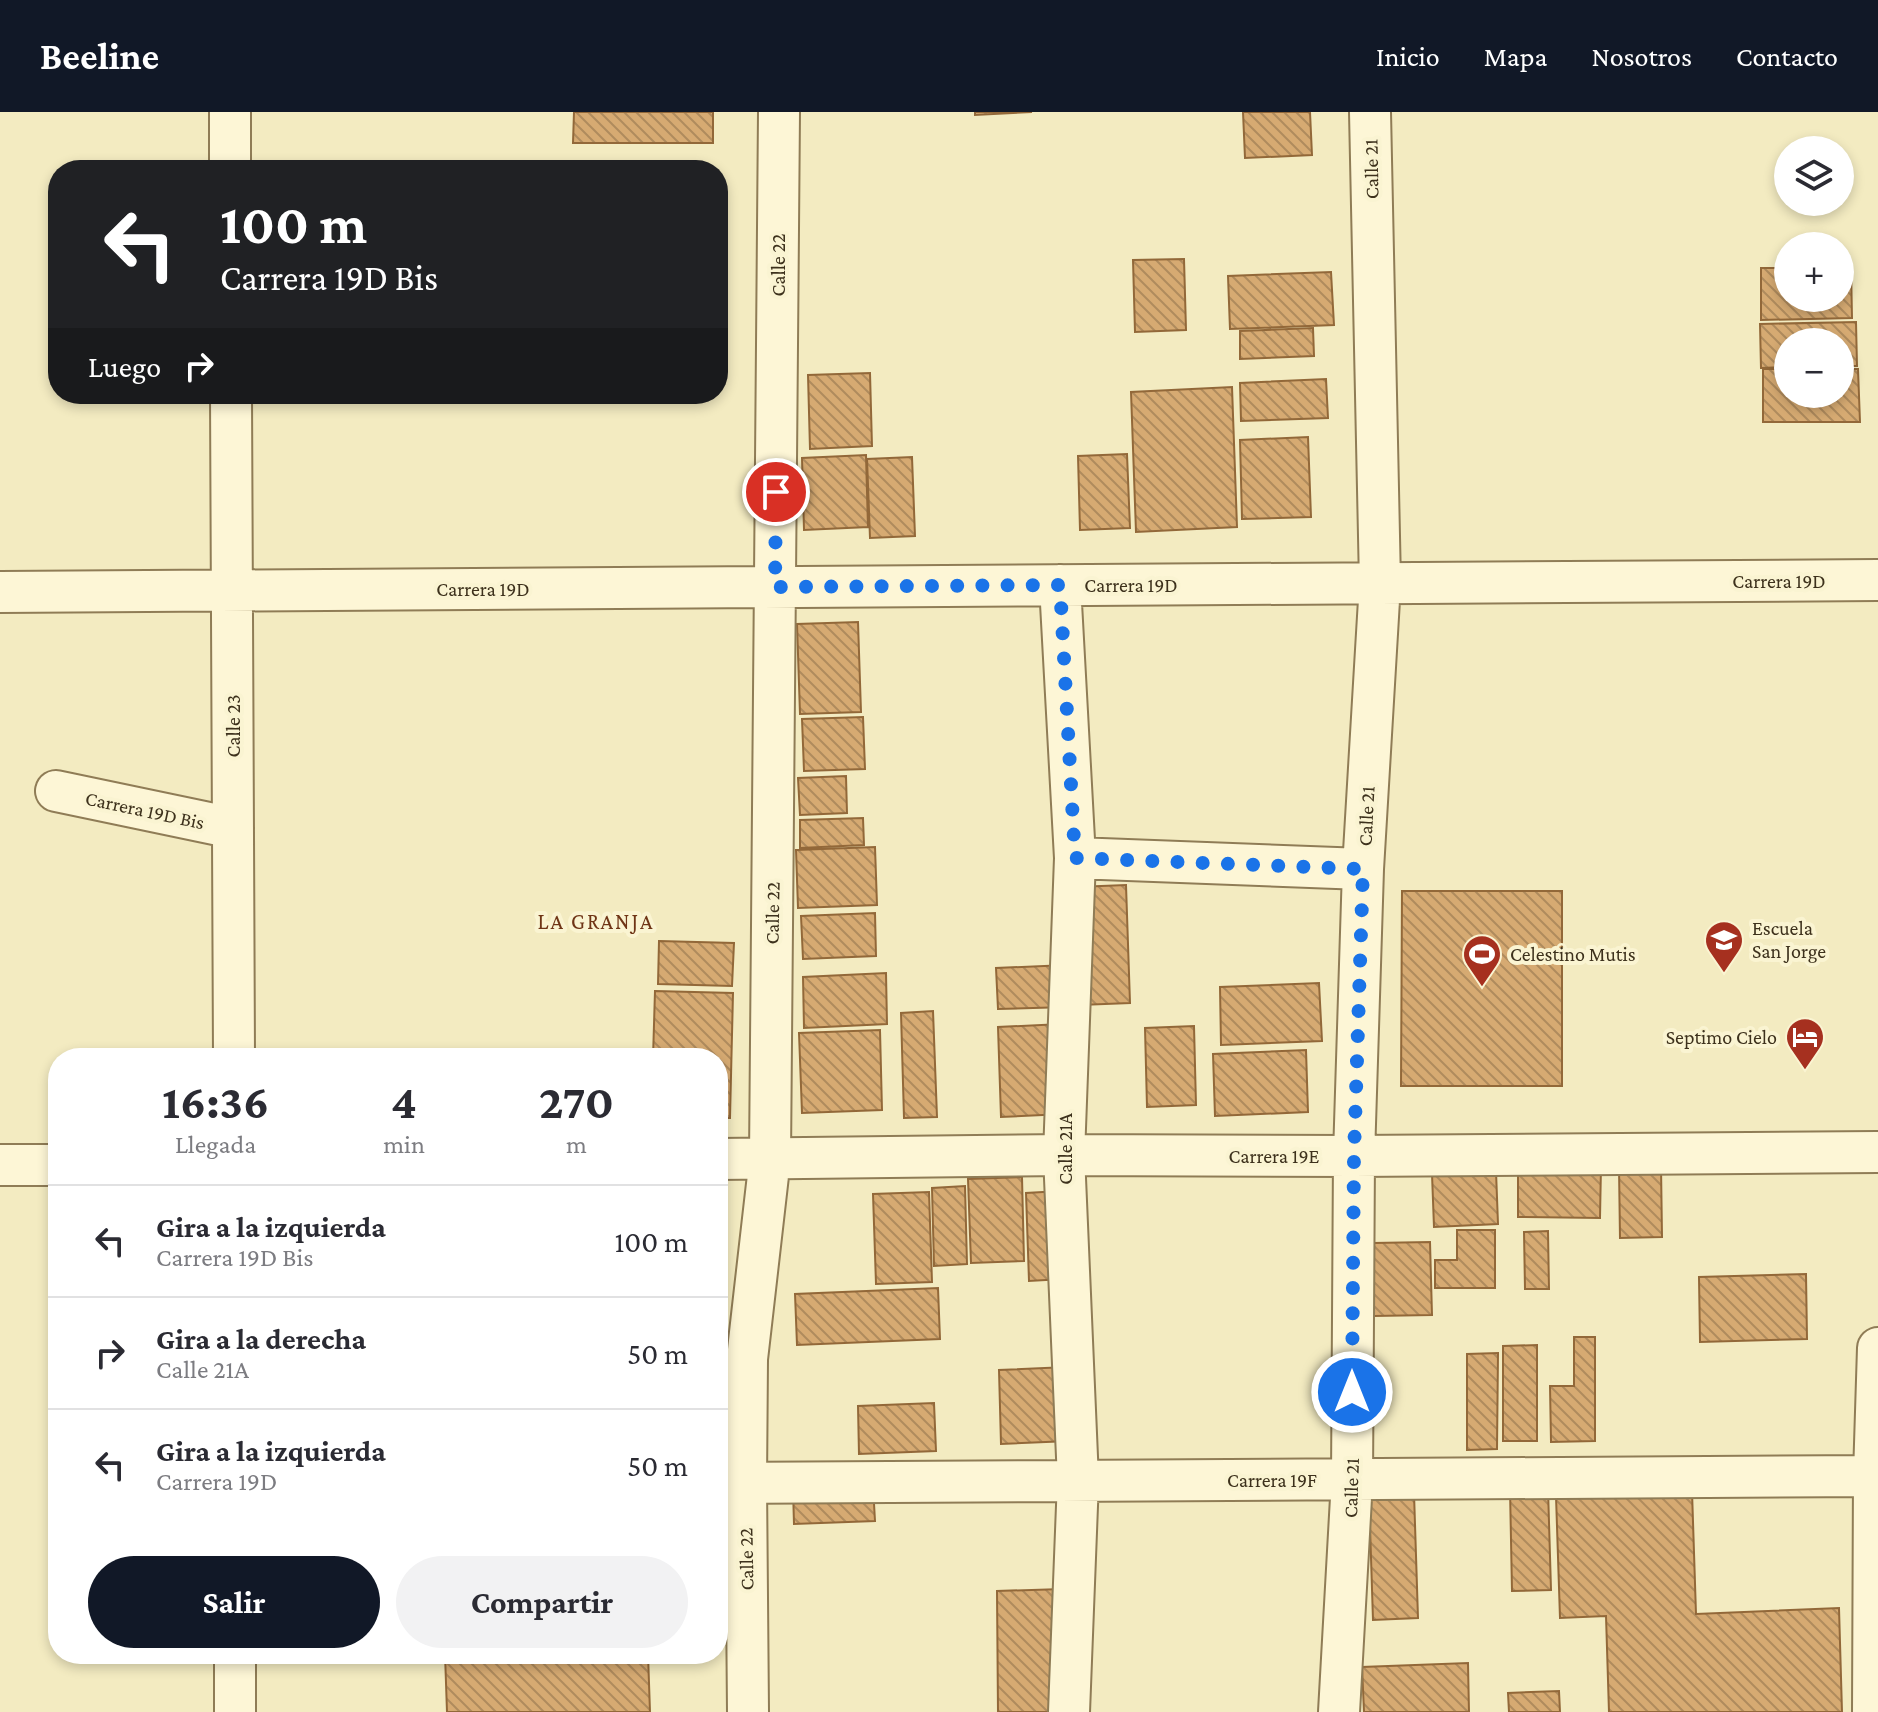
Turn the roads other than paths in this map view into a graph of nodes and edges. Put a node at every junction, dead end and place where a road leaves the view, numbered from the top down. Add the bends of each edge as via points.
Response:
1 (230, 112) edge
2 (779, 112) edge
3 (1370, 112) edge
4 (230, 160) edge
5 (231, 404) edge
6 (1878, 580) edge
7 (1380, 583) junction
8 (1060, 585) junction
9 (775, 587) junction
10 (232, 590) junction
11 (0, 592) edge
12 (56, 791) dead end
13 (233, 828) junction
14 (1075, 858) junction
15 (1363, 869) junction
16 (234, 1048) edge
17 (1878, 1152) edge
18 (1064, 1155) junction
19 (1354, 1156) junction
20 (770, 1158) junction
21 (728, 1159) edge
22 (0, 1165) edge
23 (48, 1165) edge
24 (1878, 1348) edge
25 (733, 1359) edge
26 (1874, 1476) junction
27 (1078, 1480) junction
28 (1352, 1480) junction
29 (732, 1483) edge
30 (235, 1664) edge
31 (235, 1712) edge
32 (748, 1712) edge
33 (1069, 1712) edge
34 (1339, 1712) edge
35 (1873, 1712) edge

1 - 4 street
2 - 9 street, Calle 22
3 - 7 street, Calle 21
5 - 10 street, Calle 23
6 - 7 street, Carrera 19D
7 - 8 street, Carrera 19D
7 - 15 street, Calle 21
8 - 9 street, Carrera 19D
8 - 14 street, Calle 21A
9 - 10 street, Carrera 19D
9 - 20 street, Calle 22
10 - 11 street, Carrera 19D
10 - 13 street, Calle 23
12 - 13 street, Carrera 19D Bis
13 - 16 street, Calle 23
14 - 15 street
14 - 18 street, Calle 21A
15 - 19 street, Calle 21
17 - 19 street, Carrera 19E
18 - 19 street, Carrera 19E
18 - 20 street, Carrera 19E
18 - 27 street, Calle 21A
19 - 28 street, Calle 21
20 - 21 street, Carrera 19E
20 - 25 street, Calle 22
22 - 23 street
24 - 26 street
25 - 29 street, Calle 22
26 - 28 street, Carrera 19F
26 - 35 street
27 - 28 street, Carrera 19F
27 - 29 street, Carrera 19F
27 - 33 street, Calle 21A
28 - 34 street, Calle 21
29 - 32 street, Calle 22
30 - 31 street

